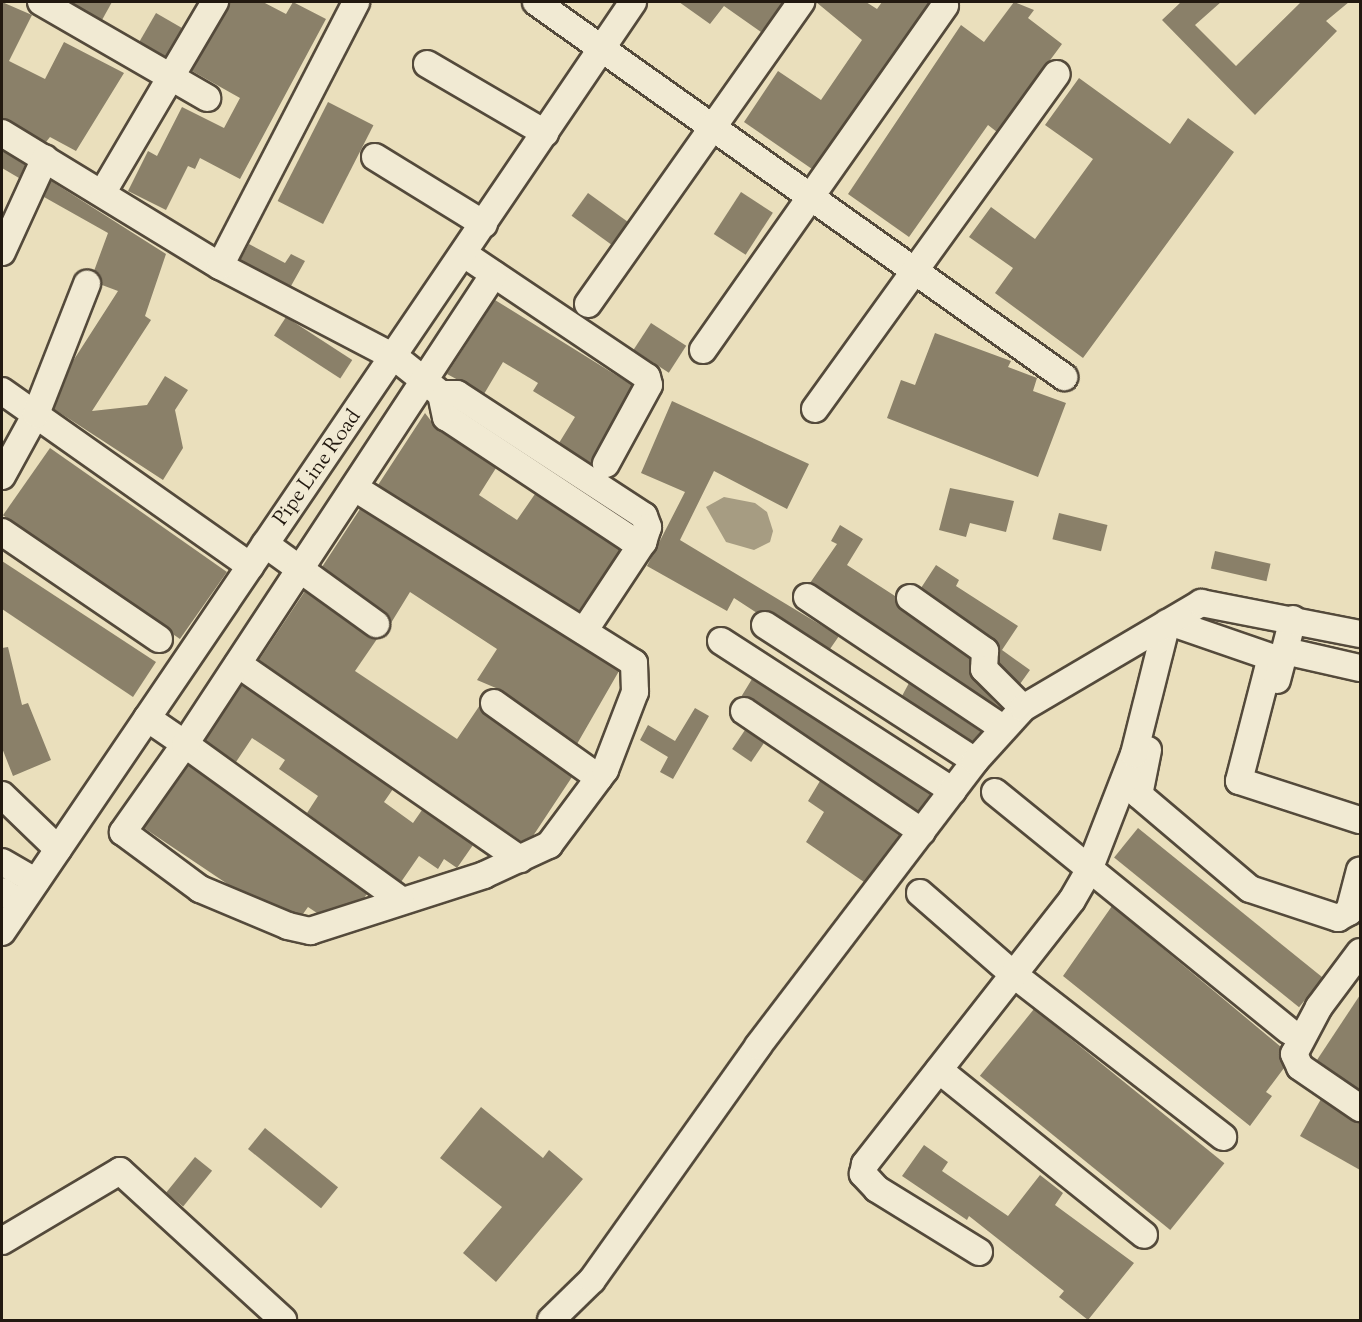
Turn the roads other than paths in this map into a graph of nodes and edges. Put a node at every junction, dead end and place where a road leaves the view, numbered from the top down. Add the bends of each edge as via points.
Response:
1 (41, 2) edge
2 (215, 2) edge
3 (356, 2) edge
4 (536, 2) edge
5 (633, 2) edge
6 (801, 2) edge
7 (945, 6) dead end
8 (603, 46) junction
9 (427, 64) dead end
10 (1057, 74) dead end
11 (173, 79) junction
12 (207, 98) dead end
13 (713, 124) junction
14 (2, 133) edge
15 (544, 133) junction
16 (375, 157) dead end
17 (45, 158) junction
18 (103, 192) junction
19 (814, 194) junction
20 (484, 224) junction
21 (2, 252) edge
22 (464, 254) junction
23 (220, 266) junction
24 (914, 267) junction
25 (494, 274) junction
26 (87, 284) dead end
27 (588, 304) dead end
28 (703, 350) dead end
29 (396, 358) junction
30 (1064, 377) dead end
31 (432, 387) junction
32 (2, 391) edge
33 (815, 409) dead end
34 (36, 414) junction
35 (606, 464) dead end
36 (2, 476) edge
37 (356, 488) junction
38 (2, 532) edge
39 (265, 544) junction
40 (250, 566) junction
41 (301, 569) junction
42 (807, 597) dead end
43 (910, 598) dead end
44 (1293, 619) junction
45 (1180, 621) junction
46 (376, 624) dead end
47 (765, 625) dead end
48 (584, 632) junction
49 (1360, 634) edge
50 (159, 639) dead end
51 (721, 641) dead end
52 (1285, 651) junction
53 (238, 664) junction
54 (1360, 669) edge
55 (494, 704) dead end
56 (1023, 708) junction
57 (744, 711) dead end
58 (147, 718) junction
59 (1003, 728) junction
60 (184, 744) junction
61 (975, 761) junction
62 (599, 778) junction
63 (953, 791) junction
64 (995, 792) dead end
65 (2, 795) edge
66 (1360, 807) edge
67 (1360, 819) edge
68 (922, 832) junction
69 (58, 849) junction
70 (520, 859) junction
71 (2, 862) edge
72 (1089, 870) junction
73 (1360, 870) edge
74 (19, 892) edge
75 (920, 893) dead end
76 (401, 900) junction
77 (2, 932) edge
78 (1360, 952) edge
79 (1013, 974) junction
80 (1289, 1030) dead end
81 (939, 1070) junction
82 (1360, 1108) edge
83 (1223, 1137) dead end
84 (1144, 1235) dead end
85 (2, 1241) edge
86 (979, 1252) dead end
87 (283, 1320) edge
88 (551, 1320) edge

1 - 11 street
2 - 11 street
3 - 23 street
4 - 8 street
5 - 8 street, Pipe Line Road
6 - 13 street
7 - 19 street
8 - 13 street
8 - 15 street, Pipe Line Road
9 - 15 street
10 - 24 street
11 - 12 street
11 - 18 street
13 - 19 street
13 - 27 street
14 - 17 street
15 - 20 street, Pipe Line Road
16 - 20 street
17 - 18 street
17 - 21 street
18 - 23 street
19 - 24 street
19 - 28 street
20 - 22 street, Pipe Line Road
22 - 25 street
22 - 29 street, Pipe Line Road
23 - 29 street
24 - 30 street
24 - 33 street
25 - 31 street
25 - 35 street via 647,377 649,385
26 - 34 street
29 - 31 street
29 - 39 street, Pipe Line Road
31 - 37 street
31 - 48 street via 457,394 644,516 648,527 643,542
32 - 34 street
34 - 36 street
34 - 40 street
37 - 41 street
37 - 48 street
38 - 50 street
39 - 40 street, Pipe Line Road
39 - 41 street
40 - 58 street, Pipe Line Road
41 - 46 street
41 - 53 street
42 - 59 street
43 - 56 street via 985,651 984,669
44 - 45 street
44 - 49 street
44 - 52 street
45 - 56 street
45 - 67 street via 1271,657 1239,781
45 - 72 street
45 - 73 street via 1139,795 1250,889 1338,918 1349,912
47 - 61 street
48 - 62 street via 634,663 635,692
51 - 63 street
52 - 54 street
52 - 66 street via 1255,771
53 - 60 street
53 - 70 street
55 - 62 street
56 - 59 street
57 - 68 street
58 - 60 street
58 - 69 street, Pipe Line Road
59 - 61 street
60 - 76 street
60 - 76 street via 123,832 200,889 310,931
61 - 63 street
62 - 70 street via 549,845
63 - 68 street
64 - 72 street
65 - 69 street
68 - 88 street via 758,1046 592,1280
69 - 74 street, Pipe Line Road
70 - 76 street
71 - 74 street
72 - 79 street
72 - 80 street
74 - 77 street, Pipe Line Road
75 - 79 street
78 - 82 street via 1319,1008 1294,1054 1300,1067
79 - 81 street
79 - 83 street
81 - 84 street
81 - 86 street via 870,1156 863,1174 877,1189
85 - 87 street via 120,1171

